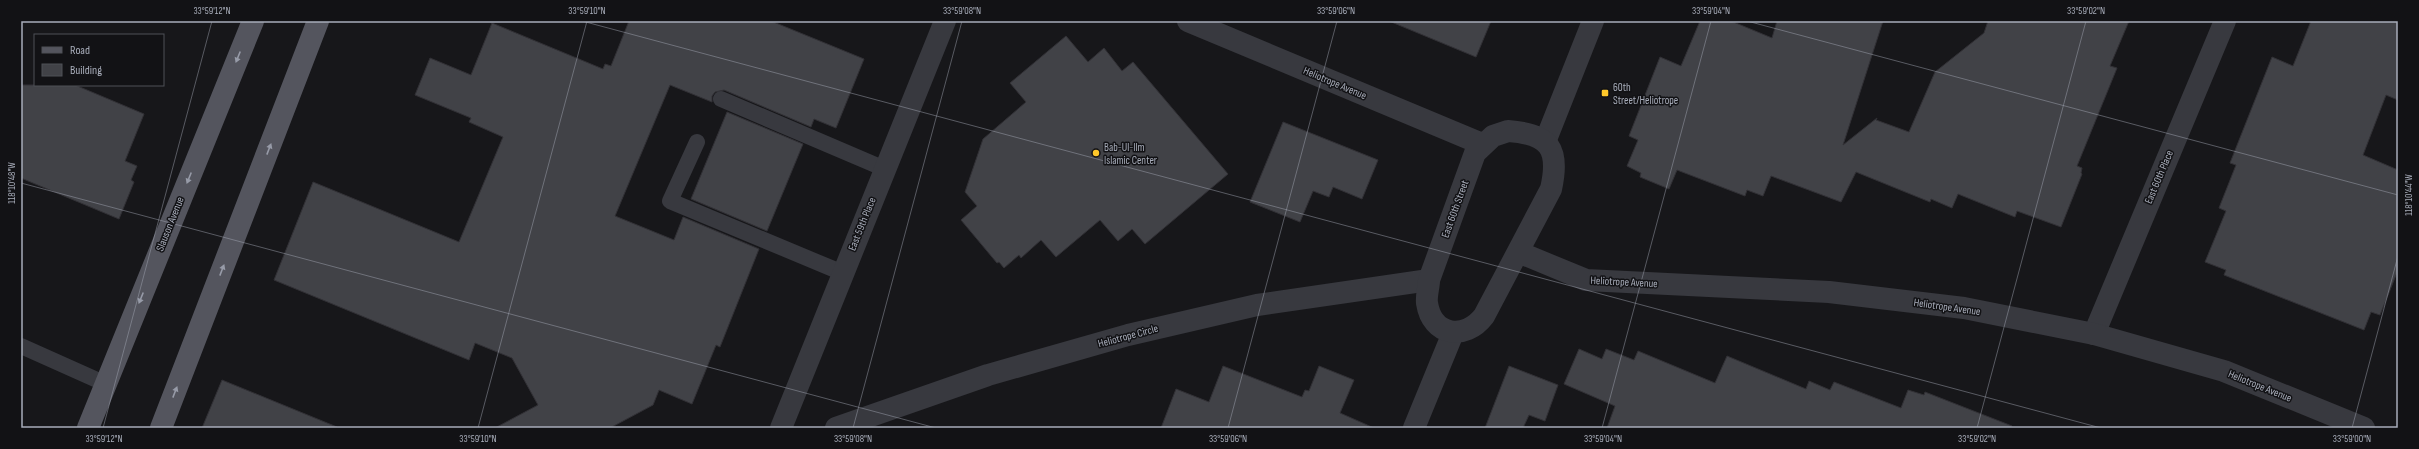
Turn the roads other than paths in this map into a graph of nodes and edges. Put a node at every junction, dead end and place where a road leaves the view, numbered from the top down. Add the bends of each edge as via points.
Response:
1 (253, 21) edge
2 (318, 21) edge
3 (945, 21) edge
4 (1188, 21) edge
5 (1593, 21) edge
6 (2225, 21) edge
7 (721, 99) dead end
8 (697, 142) dead end
9 (1544, 142) junction
10 (1482, 144) junction
11 (885, 169) junction
12 (1518, 252) junction
13 (843, 273) junction
14 (1429, 280) junction
15 (1453, 333) junction
16 (2094, 334) junction
17 (21, 346) edge
18 (106, 384) junction
19 (88, 428) edge
20 (161, 428) edge
21 (781, 428) edge
22 (836, 428) edge
23 (1414, 428) edge
24 (2364, 428) edge

1 -> 18 main road, Slauson Avenue
20 -> 2 main road
3 - 11 street, East 59th Place
4 - 10 street, Heliotrope Avenue
5 - 9 street
6 - 16 street, East 60th Place
7 - 11 lane
8 - 13 lane via 670,201
9 - 10 street, East 60th Street via 1526,132 1508,131 1493,136
9 - 12 street, East 60th Street via 1553,151 1555,169 1551,189
10 - 14 street, East 60th Street via 1475,153
11 - 13 street, East 59th Place
12 - 15 street, East 60th Street via 1477,326
12 - 16 street, Heliotrope Avenue via 1586,280 1829,292 1964,308
13 - 21 street, East 59th Place
14 - 15 street, East 60th Street via 1427,302 1432,316 1438,325
14 - 22 street, Heliotrope Circle via 1257,305 1128,335 988,375
15 - 23 street
16 - 24 street, Heliotrope Avenue via 2224,372
17 - 18 lane
18 - 19 main road, Slauson Avenue

